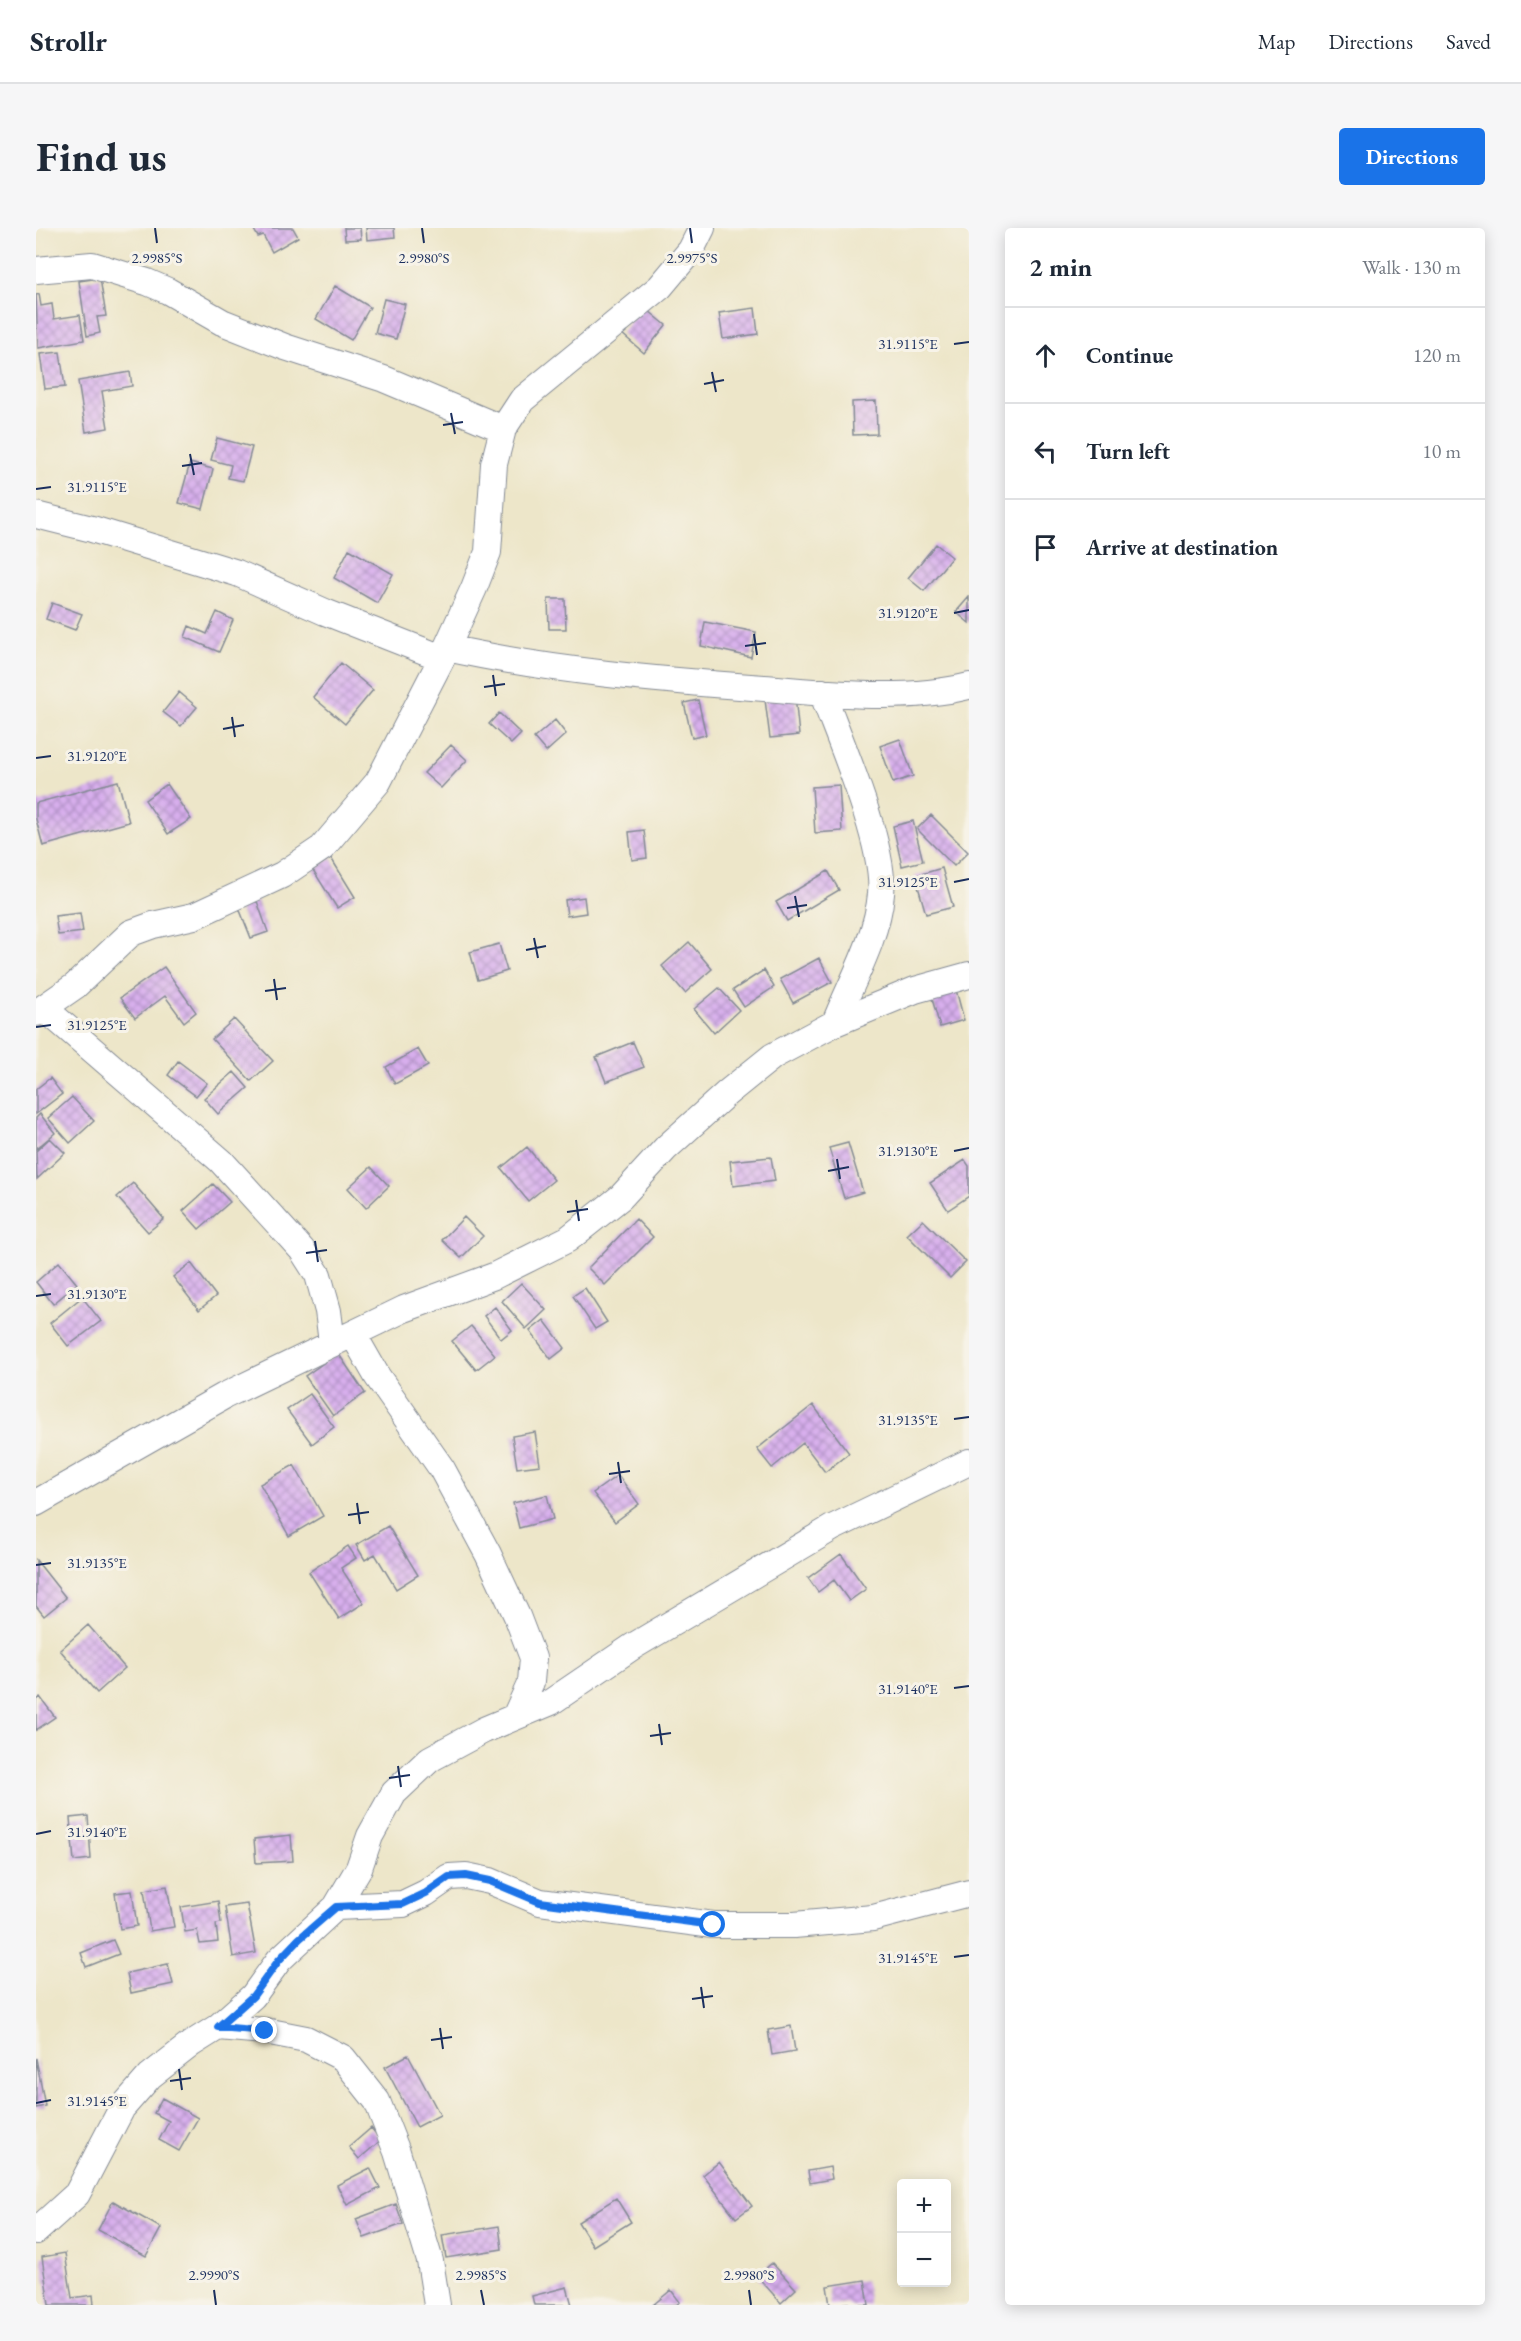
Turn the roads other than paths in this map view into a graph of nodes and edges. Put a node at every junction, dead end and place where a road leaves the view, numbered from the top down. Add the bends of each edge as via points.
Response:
1 (702, 228) edge
2 (36, 270) edge
3 (503, 429) junction
4 (36, 515) edge
5 (444, 653) junction
6 (969, 686) edge
7 (822, 692) junction
8 (969, 975) edge
9 (40, 1010) edge
10 (835, 1023) junction
11 (342, 1338) junction
12 (969, 1462) edge
13 (36, 1503) edge
14 (514, 1717) junction
15 (969, 1893) edge
16 (336, 1907) junction
17 (218, 2027) junction
18 (36, 2231) edge
19 (437, 2305) edge

1 - 3 street via 691,250 660,287 522,400
2 - 3 street via 92,265 147,282 222,322 384,379
3 - 5 street via 494,464 488,552
4 - 5 street via 237,573 325,612
5 - 7 street via 605,675
5 - 9 street via 378,782 322,848 282,875 194,916 131,933 75,986
6 - 7 street via 894,694
7 - 10 street via 876,848 882,893 871,938
8 - 10 street via 915,990
9 - 11 street via 221,1161 302,1250 318,1275 328,1311
10 - 11 street via 773,1056 726,1093 666,1148 621,1197 568,1239 494,1276 404,1309
11 - 13 street via 224,1396
11 - 14 street via 377,1376 442,1469 517,1616 533,1658 531,1682
12 - 14 street via 832,1528 632,1647 551,1702
14 - 16 street via 430,1759 394,1793
15 - 16 street via 873,1918 794,1925 713,1925 540,1902 490,1881 466,1876 449,1877 403,1904
16 - 17 street via 299,1939 253,1996
17 - 18 street via 150,2076 122,2108 77,2194
17 - 19 street via 306,2039 343,2058 370,2092 400,2162 430,2261

